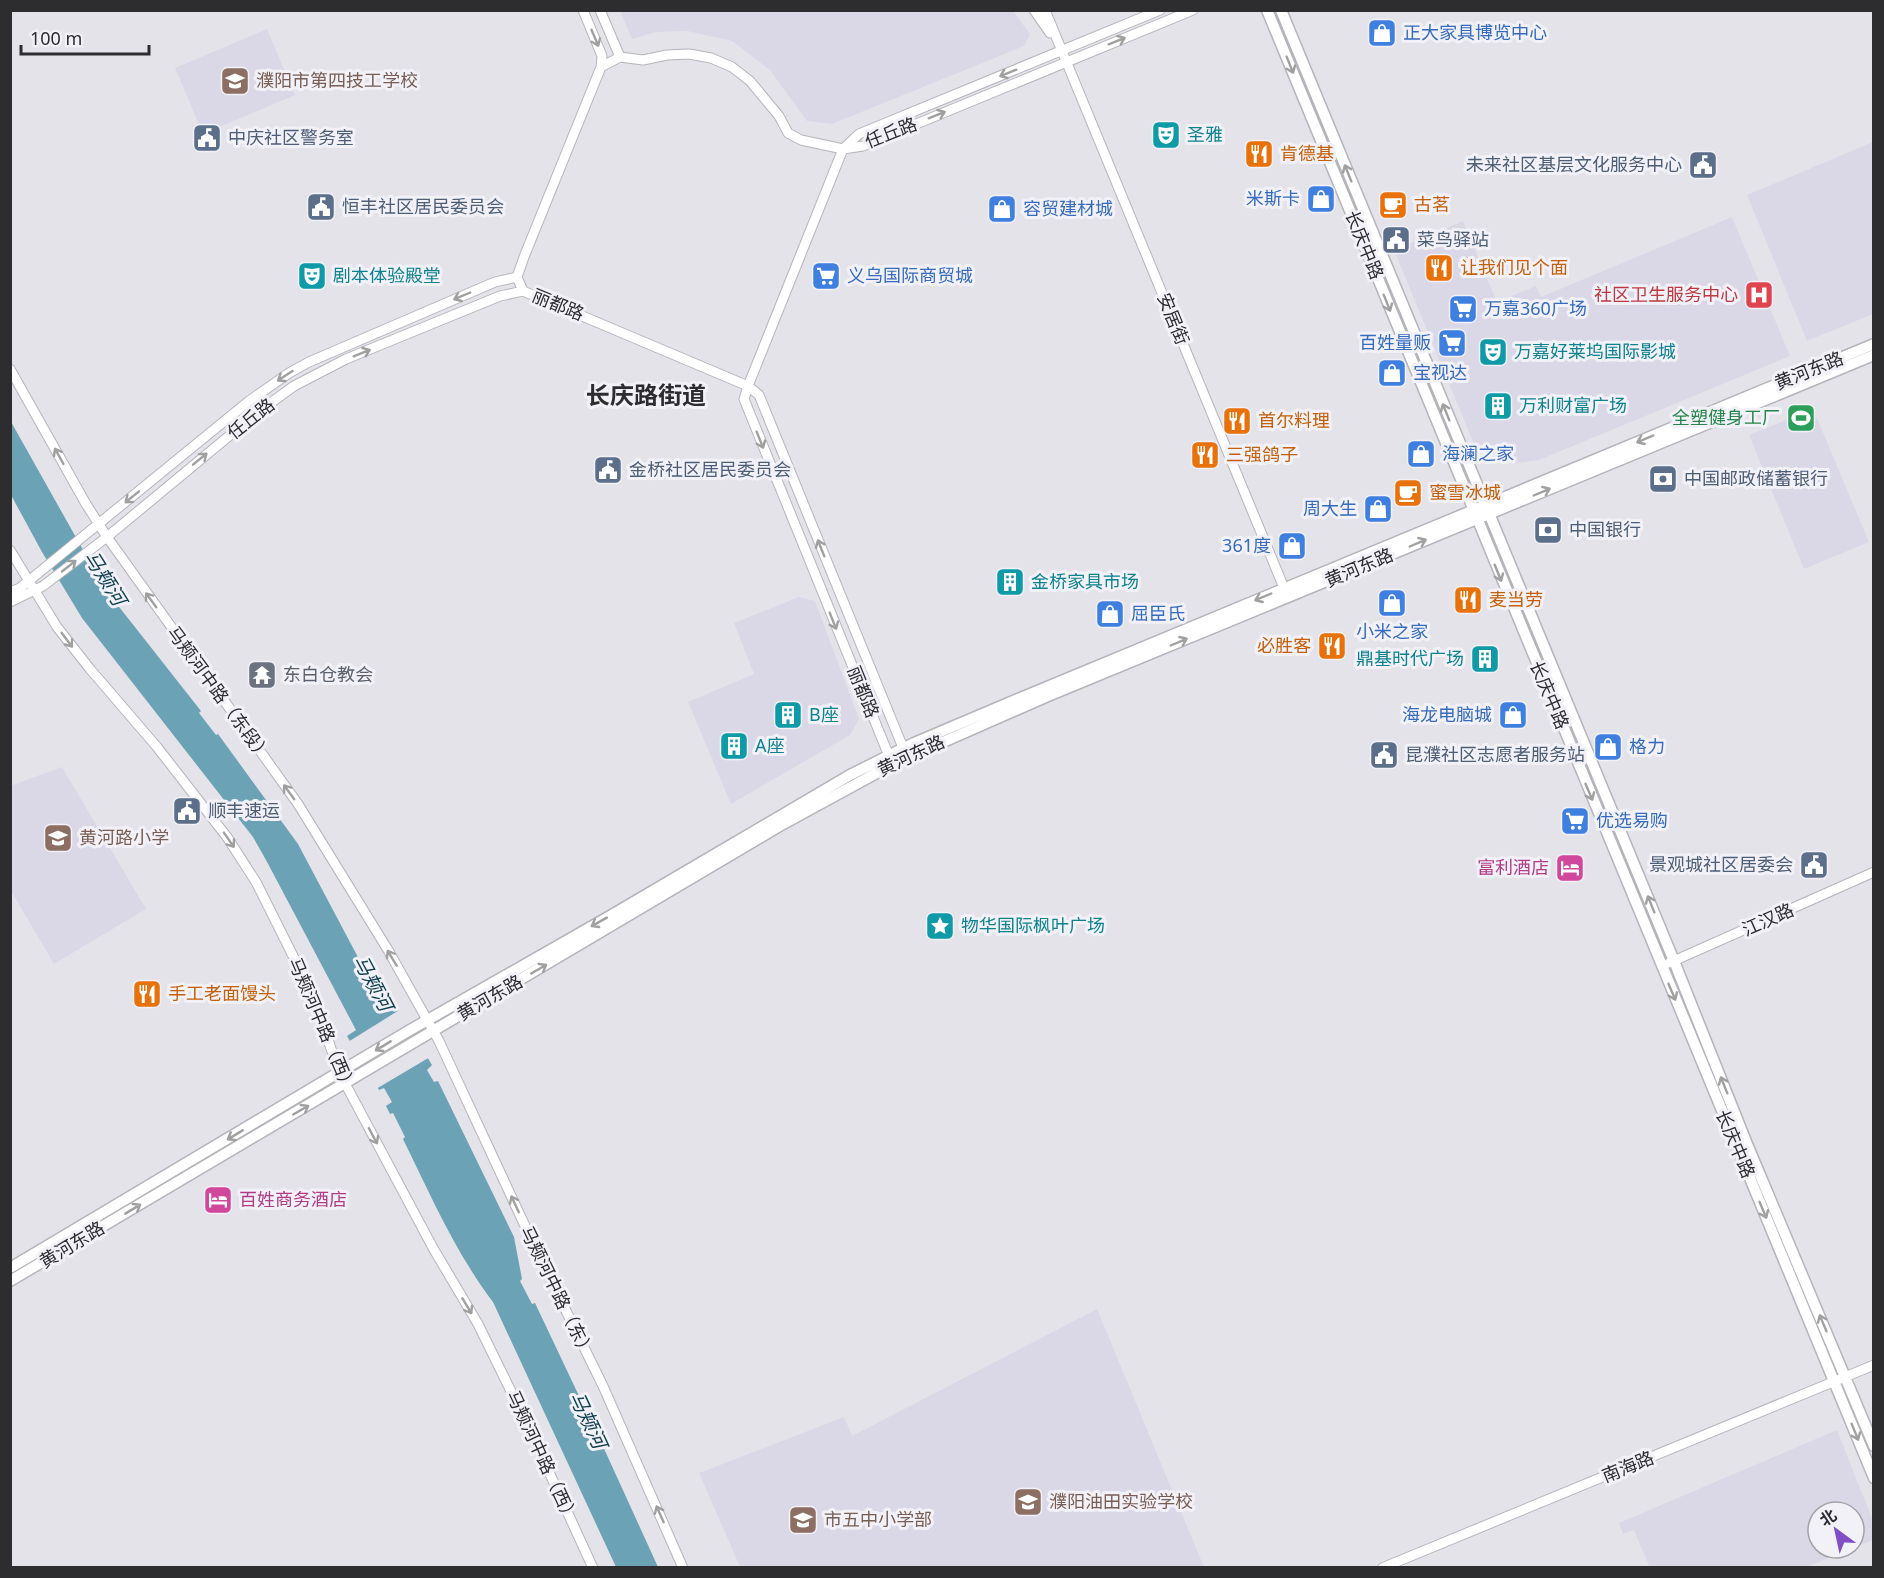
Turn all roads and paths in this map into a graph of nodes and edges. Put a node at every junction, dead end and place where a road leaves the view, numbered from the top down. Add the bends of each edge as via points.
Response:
1 (583, 10) edge
2 (600, 10) edge
3 (1034, 10) edge
4 (1045, 10) edge
5 (1160, 10) edge
6 (1193, 10) edge
7 (1267, 10) edge
8 (1281, 10) edge
9 (1062, 50) junction
10 (620, 57) junction
11 (1066, 62) junction
12 (601, 67) junction
13 (843, 149) junction
14 (517, 277) junction
15 (523, 291) junction
16 (1874, 344) edge
17 (1874, 355) edge
18 (10, 369) edge
19 (748, 386) junction
20 (1486, 510) junction
21 (1474, 515) junction
22 (99, 525) junction
23 (107, 537) junction
24 (10, 550) edge
25 (28, 581) junction
26 (1284, 588) junction
27 (39, 589) junction
28 (10, 592) edge
29 (10, 602) edge
30 (905, 753) junction
31 (891, 760) junction
32 (1874, 872) edge
33 (1674, 961) junction
34 (1662, 966) junction
35 (428, 1019) junction
36 (433, 1030) junction
37 (339, 1072) junction
38 (345, 1084) junction
39 (10, 1268) edge
40 (10, 1281) edge
41 (1874, 1365) edge
42 (1845, 1377) junction
43 (1834, 1382) junction
44 (1874, 1446) edge
45 (1874, 1478) edge
46 (593, 1568) edge
47 (683, 1568) edge
48 (1382, 1568) edge

1 -> 12 street via 602,56
2 - 10 street
3 - 9 street
4 - 9 street
5 - 9 street, 任丘路
11 -> 6 street, 任丘路
7 -> 21 main road, 长庆中路
20 -> 8 main road, 长庆中路
9 - 11 street, 安居街
9 -> 13 street, 任丘路 via 859,134
10 - 12 street
10 - 13 street via 643,60 689,54 711,58 750,81 788,133 801,140
13 -> 11 street, 任丘路 via 863,146
11 - 26 street, 安居街
12 - 14 street, 丽都路
13 - 19 street, 丽都路
14 - 15 street, 丽都路
14 -> 22 street, 任丘路 via 495,282 288,373
15 - 19 street, 丽都路
23 -> 15 street, 任丘路 via 249,420 302,382 346,359 500,296
16 -> 20 main road, 黄河东路
20 -> 17 main road, 黄河东路
22 -> 18 street, 马颊河中路（东段）
30 -> 19 street, 丽都路 via 759,395
19 -> 31 street, 丽都路 via 744,399
20 - 21 main road, 黄河东路
33 -> 20 main road, 长庆中路
21 - 26 main road, 黄河东路
30 -> 21 main road, 黄河东路
21 -> 34 main road, 长庆中路
22 - 23 street, 马颊河中路（东段）
22 - 25 street, 任丘路
27 -> 23 street, 任丘路
35 -> 23 street, 马颊河中路（东段） via 318,833
24 - 25 street, 马颊河中路（西）
25 - 27 street, 马颊河中路（西）
25 - 28 street, 任丘路
26 -> 30 main road, 黄河东路
27 - 29 street, 任丘路
27 -> 37 street, 马颊河中路（西） via 57,627 133,717 256,882 306,981
30 - 31 main road, 黄河东路
31 -> 35 main road, 黄河东路 via 840,781
36 -> 31 main road, 黄河东路
32 - 33 street, 江汉路
33 - 34 street, 江汉路
42 -> 33 main road, 长庆中路
34 -> 43 main road, 长庆中路
35 - 36 street, 马颊河中路（东）
35 -> 37 main road, 黄河东路
36 - 38 main road, 黄河东路
47 -> 36 street, 马颊河中路（东） via 603,1386
37 - 38 street, 马颊河中路（西）
37 -> 39 main road, 黄河东路
40 -> 38 main road, 黄河东路
38 -> 46 street, 马颊河中路（西） via 478,1324
41 - 42 street, 南海路
42 - 43 street, 南海路
42 - 44 main road, 长庆中路
43 -> 45 main road, 长庆中路
43 - 48 street, 南海路

